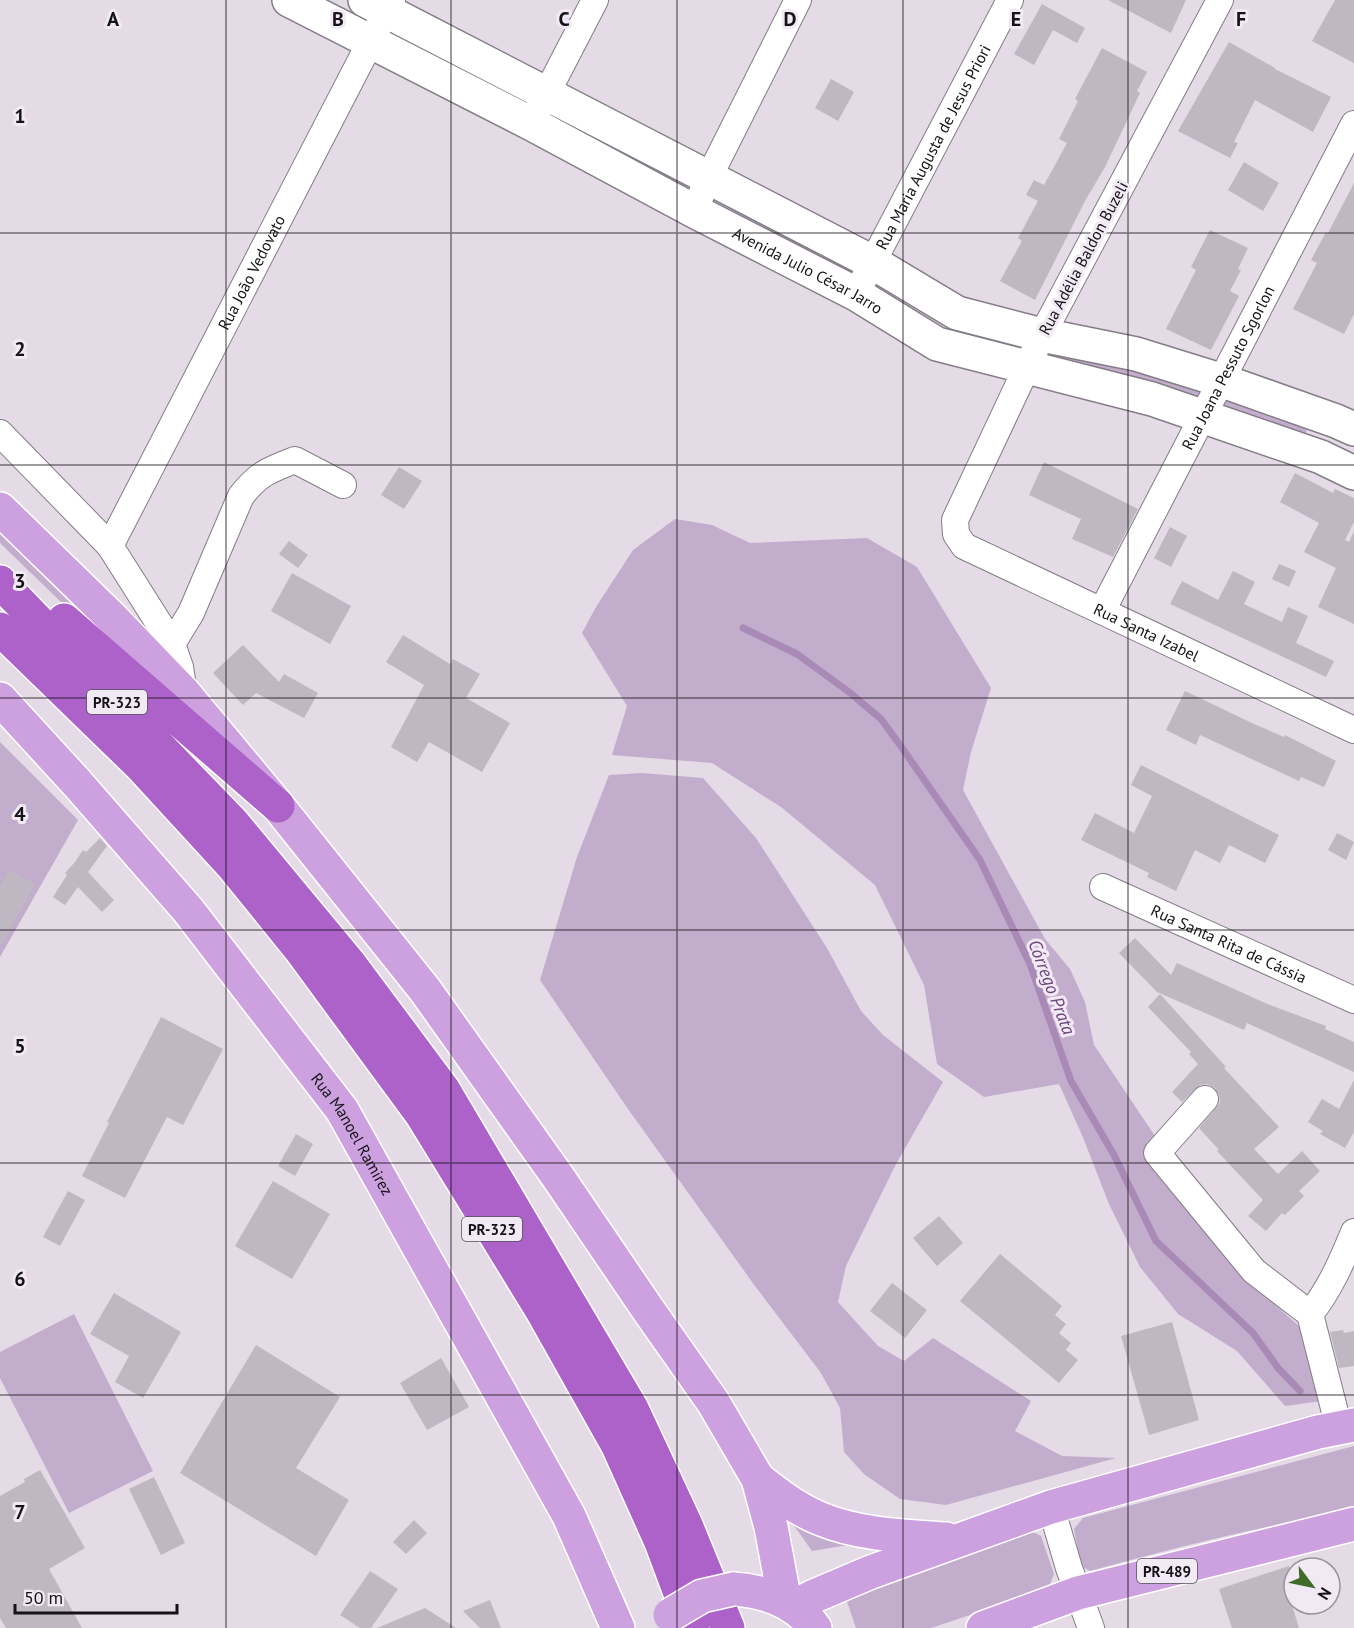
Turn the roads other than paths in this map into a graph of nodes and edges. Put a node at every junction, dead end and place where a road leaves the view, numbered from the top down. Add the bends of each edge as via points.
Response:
1 (289, 0) edge
2 (595, 0) edge
3 (798, 0) edge
4 (1010, 0) edge
5 (1220, 0) edge
6 (381, 4) edge
7 (371, 42) junction
8 (545, 94) junction
9 (532, 124) junction
10 (1354, 124) edge
11 (709, 177) junction
12 (694, 211) junction
13 (872, 262) junction
14 (856, 294) junction
15 (1042, 335) junction
16 (1026, 367) junction
17 (1220, 380) junction
18 (1203, 416) junction
19 (1345, 425) edge
20 (0, 433) edge
21 (1321, 457) junction
22 (1354, 473) edge
23 (342, 485) dead end
24 (0, 509) edge
25 (955, 520) joint
26 (110, 546) junction
27 (4, 586) edge
28 (1102, 611) junction
29 (0, 628) edge
30 (172, 644) junction
31 (184, 693) junction
32 (0, 699) edge
33 (1354, 730) edge
34 (278, 806) junction
35 (1103, 887) dead end
36 (1354, 1000) edge
37 (1205, 1100) dead end
38 (1354, 1232) edge
39 (1311, 1314) junction
40 (1347, 1426) edge
41 (758, 1479) junction
42 (1051, 1507) junction
43 (1354, 1524) edge
44 (957, 1540) junction
45 (1078, 1593) junction
46 (798, 1612) edge
47 (675, 1624) edge
48 (618, 1628) edge
49 (728, 1628) edge
50 (983, 1628) edge
51 (1091, 1628) edge

1 - 7 street, Avenida Julio César Jarro
2 - 8 street
3 - 11 street
4 - 13 street, Rua Maria Augusta de Jesus Priori
5 - 15 street, Rua Adélia Baldon Buzeli
6 - 7 street, Rua João Vedovato
6 - 8 street
7 - 9 street, Avenida Julio César Jarro
7 - 26 street, Rua João Vedovato
8 - 9 street
8 - 11 street
9 - 12 street, Avenida Julio César Jarro
10 - 17 street, Rua Joana Pessuto Sgorlon
11 - 12 street
11 - 13 street
12 - 14 street, Avenida Julio César Jarro
13 - 14 street, Rua Maria Augusta de Jesus Priori
13 - 15 street via 957,313
14 - 16 street, Avenida Julio César Jarro via 938,344
15 - 16 street, Rua Adélia Baldon Buzeli
15 - 17 street via 1136,354
16 - 18 street, Avenida Julio César Jarro
16 - 25 street, Rua Adélia Baldon Buzeli
17 - 18 street, Rua Joana Pessuto Sgorlon
17 - 19 street
18 - 21 street, Avenida Julio César Jarro
18 - 28 street, Rua Joana Pessuto Sgorlon
19 - 21 street
20 - 26 street
21 - 22 street, Avenida Julio César Jarro
23 - 30 street via 295,460 252,481 241,496 191,612
24 - 31 main road
25 - 28 street, Rua Santa Izabel via 956,534 964,546
26 - 30 street
27 - 34 highway via 37,597
27 - 49 highway, PR-323 via 233,823 350,964 443,1089 632,1410
28 - 33 street, Rua Santa Izabel
29 - 47 highway, PR-323 via 142,767 232,865 300,949 422,1115 541,1309 618,1446 661,1542
30 - 31 street
31 - 34 main road
32 - 48 main road, Rua Manoel Ramirez via 188,910 342,1110 569,1516
34 - 41 main road via 425,990 713,1402
35 - 36 street, Rua Santa Rita de Cássia
37 - 39 street via 1157,1153 1254,1270
38 - 39 street via 1329,1288
39 - 40 street
40 - 42 main road
41 - 44 main road via 800,1509 838,1525 897,1536
41 - 46 main road
42 - 44 main road
42 - 45 street
43 - 45 main road, PR-489
44 - 46 main road via 850,1580
45 - 50 main road, PR-489
45 - 51 street
46 - 47 main road, bridge via 769,1594 733,1590 702,1596

